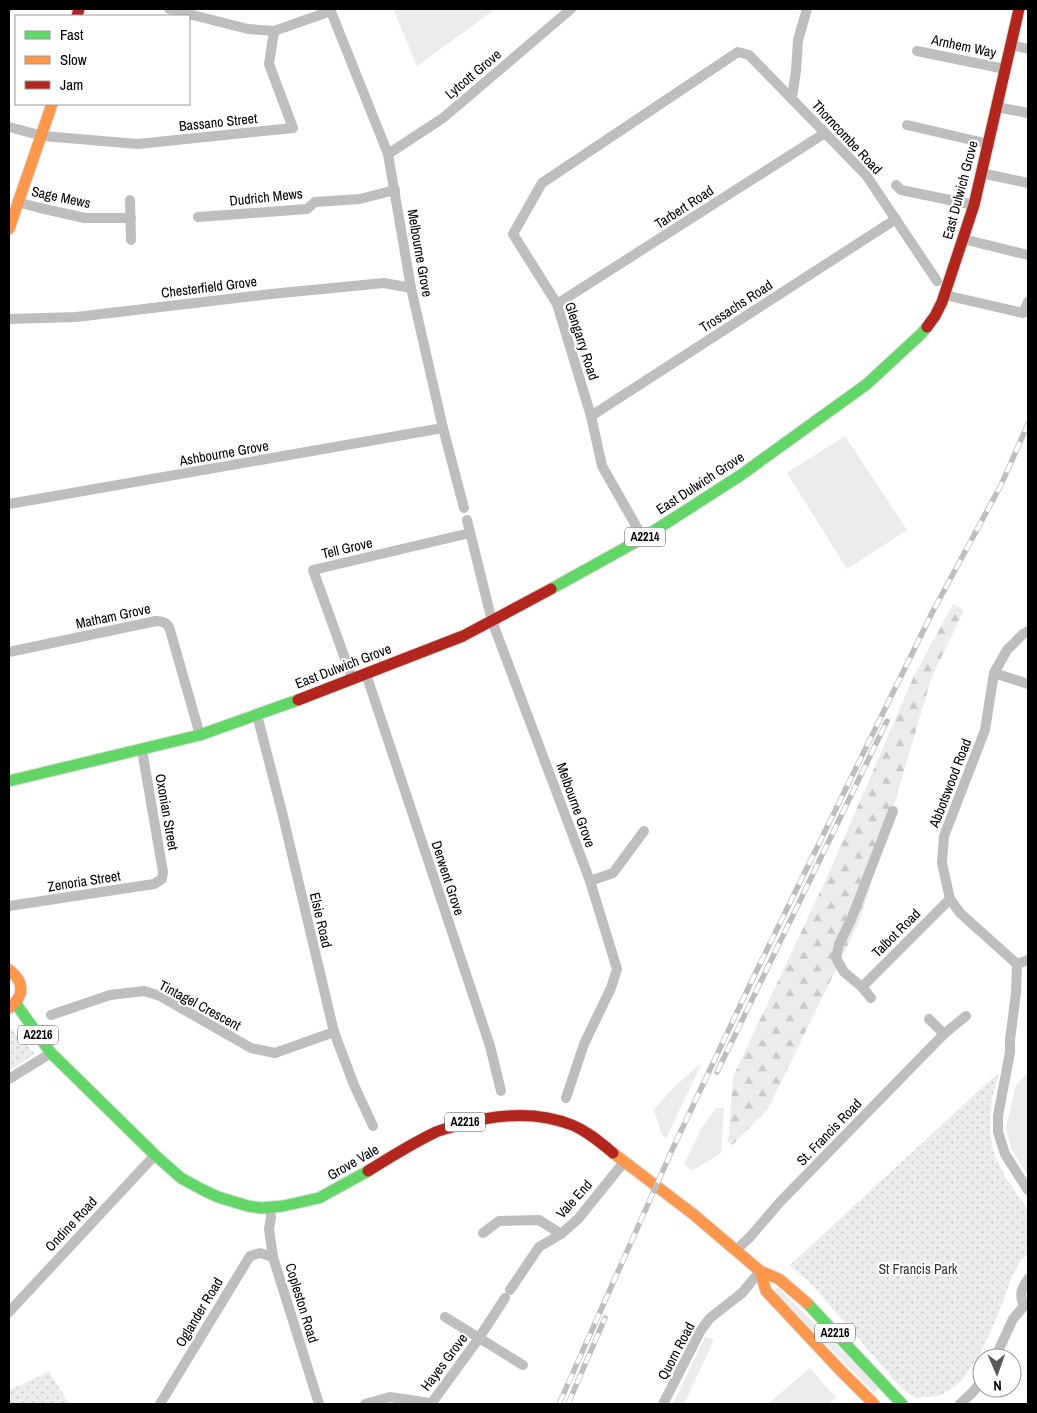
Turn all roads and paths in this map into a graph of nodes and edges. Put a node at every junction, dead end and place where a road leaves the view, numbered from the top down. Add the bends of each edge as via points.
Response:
1 (170, 9) edge
2 (571, 9) edge
3 (807, 9) edge
4 (1018, 9) edge
5 (330, 10) edge
6 (274, 31) junction
7 (1011, 45) junction
8 (1028, 49) edge
9 (917, 51) dead end
10 (738, 52) joint
11 (1005, 69) junction
12 (792, 97) junction
13 (52, 105) edge
14 (997, 107) junction
15 (1028, 113) edge
16 (907, 125) dead end
17 (9, 127) edge
18 (825, 133) junction
19 (42, 136) junction
20 (989, 144) junction
21 (388, 154) junction
22 (981, 173) junction
23 (1028, 183) edge
24 (896, 184) dead end
25 (395, 190) junction
26 (130, 200) dead end
27 (17, 202) junction
28 (974, 204) junction
29 (198, 217) dead end
30 (131, 218) junction
31 (896, 219) junction
32 (9, 229) edge
33 (963, 239) junction
34 (132, 240) dead end
35 (1028, 255) edge
36 (937, 281) dead end
37 (411, 288) junction
38 (944, 296) junction
39 (1028, 302) edge
40 (557, 304) junction
41 (9, 319) edge
42 (591, 416) junction
43 (443, 428) junction
44 (9, 504) edge
45 (464, 508) dead end
46 (467, 520) dead end
47 (470, 533) junction
48 (643, 538) junction
49 (492, 621) junction
50 (1028, 631) edge
51 (9, 652) edge
52 (994, 673) junction
53 (366, 674) junction
54 (352, 678) junction
55 (1028, 684) edge
56 (257, 715) junction
57 (200, 735) junction
58 (142, 750) junction
59 (9, 781) edge
60 (893, 812) dead end
61 (644, 831) dead end
62 (162, 879) joint
63 (590, 881) junction
64 (950, 898) junction
65 (9, 906) edge
66 (1028, 960) edge
67 (1017, 964) junction
68 (9, 970) edge
69 (862, 987) junction
70 (871, 998) dead end
71 (12, 1006) edge
72 (51, 1015) dead end
73 (966, 1016) dead end
74 (929, 1019) dead end
75 (334, 1032) junction
76 (944, 1034) junction
77 (51, 1053) junction
78 (9, 1079) edge
79 (501, 1091) dead end
80 (566, 1098) dead end
81 (374, 1126) dead end
82 (155, 1155) junction
83 (624, 1162) junction
84 (1028, 1190) edge
85 (270, 1207) junction
86 (482, 1233) dead end
87 (561, 1234) junction
88 (736, 1250) junction
89 (273, 1257) junction
90 (760, 1271) junction
91 (1028, 1279) edge
92 (9, 1312) edge
93 (445, 1317) dead end
94 (479, 1338) junction
95 (1000, 1348) edge
96 (523, 1365) dead end
97 (972, 1393) edge
98 (160, 1404) edge
99 (319, 1404) edge
100 (365, 1404) edge
101 (430, 1404) edge
102 (663, 1404) edge
103 (874, 1404) edge
104 (902, 1404) edge
105 (960, 1404) edge

1 - 6 street via 248,29
2 - 21 street, Lytcott Grove via 443,118
3 - 12 street via 798,40
4 - 7 main road, East Dulwich Grove / A2214
5 - 6 street
5 - 21 street, Melbourne Grove
6 - 19 street, Bassano Street via 269,64 293,128 138,144
7 - 8 street
7 - 11 main road, East Dulwich Grove / A2214
9 - 11 street, Arnhem Way
10 - 12 street, Thorncombe Road via 749,55
10 - 40 street, Glengarry Road via 542,183 513,234
11 - 14 main road, East Dulwich Grove / A2214
12 - 18 street, Thorncombe Road
13 - 19 main road
14 - 15 street
14 - 20 main road, East Dulwich Grove / A2214
16 - 20 street
17 - 19 street
18 - 31 street, Thorncombe Road via 866,175
18 - 40 street, Tarbert Road
19 - 27 main road
20 - 22 main road, East Dulwich Grove / A2214
21 - 25 street, Melbourne Grove
22 - 23 street
22 - 28 main road, East Dulwich Grove / A2214
24 - 28 street via 901,190
25 - 29 street, Dudrich Mews via 360,198 314,202 307,209
25 - 37 street, Melbourne Grove
26 - 30 street
27 - 30 street, Sage Mews via 85,218
27 - 32 main road
28 - 33 main road, East Dulwich Grove / A2214
30 - 34 street
31 - 36 street, Thorncombe Road
31 - 42 street, Trossachs Road
33 - 35 street
33 - 38 main road, East Dulwich Grove / A2214
37 - 41 street, Chesterfield Grove via 384,283 76,318
37 - 43 street, Melbourne Grove
38 - 39 street via 1022,313
38 - 48 main road, East Dulwich Grove / A2214 via 935,316 921,334 867,384 741,475
40 - 42 street, Glengarry Road
42 - 48 street, Glengarry Road via 602,466
43 - 44 street, Ashbourne Grove
43 - 45 street, Melbourne Grove
46 - 47 street, Melbourne Grove
47 - 49 street, Melbourne Grove
47 - 54 street, Tell Grove via 313,570
48 - 49 main road, East Dulwich Grove / A2214
49 - 53 main road, East Dulwich Grove / A2214 via 463,636
49 - 63 street, Melbourne Grove
50 - 52 street, Abbotswood Road via 1007,650
51 - 57 street, Matham Grove via 156,621 165,622
52 - 55 street
52 - 64 street, Abbotswood Road via 985,730 944,836 942,863
53 - 54 main road, East Dulwich Grove / A2214
53 - 79 street, Derwent Grove via 487,1038
54 - 56 main road, East Dulwich Grove / A2214
56 - 57 main road, East Dulwich Grove / A2214
56 - 75 street, Elsie Road
57 - 58 main road, East Dulwich Grove / A2214
58 - 59 main road, East Dulwich Grove / A2214
58 - 62 street, Oxonian Street
60 - 69 street via 836,958 844,972
61 - 63 street via 613,873
62 - 65 street, Zenoria Street via 154,884
63 - 80 street, Melbourne Grove via 617,969 584,1044
64 - 67 street, Abbotswood Road via 970,924
64 - 69 street, Talbot Road
66 - 67 street
67 - 84 street via 1010,1052 998,1132 1005,1154
68 - 71 main road, A2216 via 21,983 21,995
69 - 70 street
71 - 77 main road, Grove Vale / A2216
72 - 75 street, Tintagel Crescent via 110,995 144,992 160,996 252,1048 275,1053
73 - 76 street, St. Francis Road
74 - 76 street
75 - 81 street, Elsie Road
76 - 88 street, St. Francis Road
77 - 78 street
77 - 82 main road, Grove Vale / A2216
82 - 85 main road, Grove Vale / A2216 via 181,1178 218,1197 252,1207
82 - 92 street, Ondine Road
83 - 85 main road, Grove Vale / A2216 via 573,1125 548,1118 504,1116 436,1132 319,1198
83 - 87 street, Vale End via 578,1219
83 - 88 main road, Grove Vale / A2216
85 - 89 street, Copleston Road
86 - 87 street, Vale End via 499,1221 539,1220
87 - 94 street, Hayes Grove via 539,1247
88 - 90 main road, A2216
89 - 98 street, Oglander Road via 260,1253 250,1256
89 - 99 street, Copleston Road
90 - 102 street, Quorn Road via 742,1293 710,1318 701,1330
90 - 103 main road, A2216 via 766,1292
90 - 104 main road, A2216 via 780,1279 800,1296
91 - 95 street via 1020,1298 1024,1306 1013,1318
93 - 94 street, Hayes Grove
94 - 96 street, Hayes Grove
94 - 101 street, Hayes Grove
97 - 105 street
100 - 101 street, Hayes Grove via 390,1398

